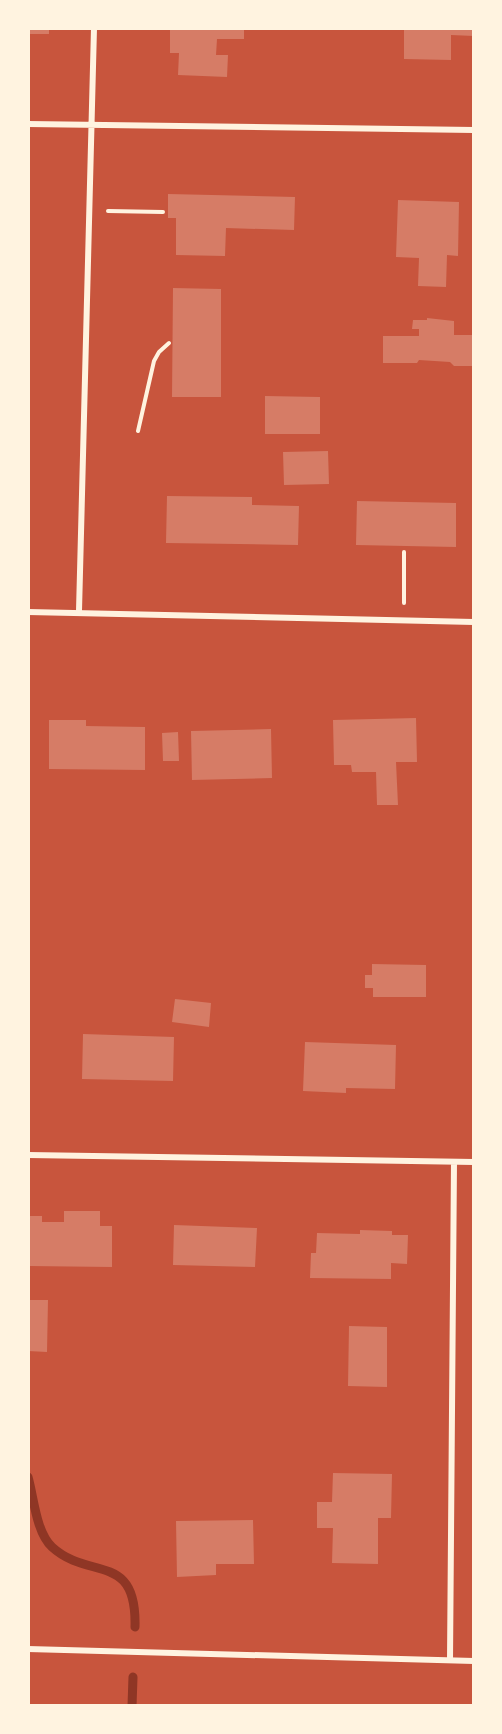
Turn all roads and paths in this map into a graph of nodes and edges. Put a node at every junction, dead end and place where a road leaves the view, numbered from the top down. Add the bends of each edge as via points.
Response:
1 (94, 28) edge
2 (28, 124) edge
3 (92, 125) junction
4 (474, 130) edge
5 (90, 210) junction
6 (164, 212) dead end
7 (169, 343) dead end
8 (138, 431) dead end
9 (404, 552) dead end
10 (79, 611) junction
11 (28, 612) edge
12 (404, 622) junction
13 (474, 622) edge
14 (28, 1155) edge
15 (454, 1162) junction
16 (474, 1162) edge
17 (28, 1649) edge
18 (450, 1660) junction
19 (474, 1661) edge

1 - 3 street
2 - 3 street
3 - 4 street
3 - 5 street
5 - 6 path
5 - 10 street
7 - 8 path via 154,360
9 - 12 path
10 - 11 street
10 - 12 street
12 - 13 street
14 - 15 street
15 - 16 street
15 - 18 street
17 - 18 street
18 - 19 street

